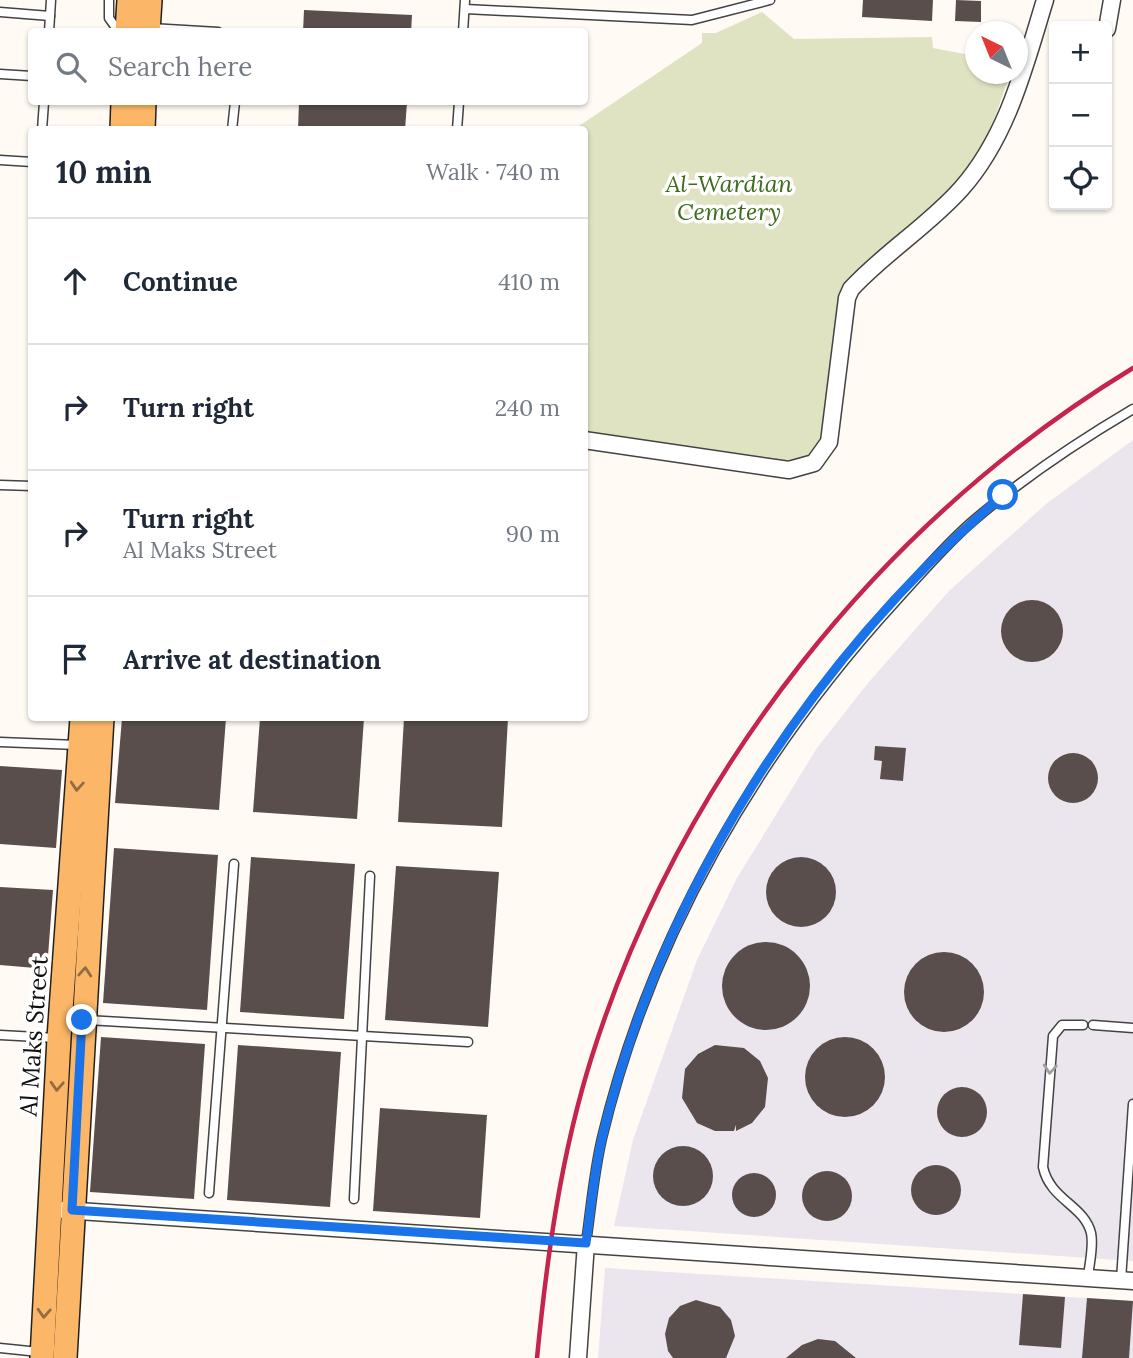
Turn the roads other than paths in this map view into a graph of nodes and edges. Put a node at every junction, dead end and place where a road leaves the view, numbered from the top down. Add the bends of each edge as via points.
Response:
1 (51, 0) edge
2 (109, 0) edge
3 (129, 0) edge
4 (150, 0) edge
5 (770, 0) edge
6 (1045, 0) edge
7 (1112, 0) edge
8 (465, 4) edge
9 (0, 12) edge
10 (50, 16) junction
11 (1108, 21) edge
12 (49, 28) edge
13 (116, 28) edge
14 (140, 28) edge
15 (142, 28) edge
16 (463, 28) edge
17 (0, 74) edge
18 (28, 76) edge
19 (44, 105) edge
20 (123, 105) edge
21 (144, 105) edge
22 (234, 105) edge
23 (458, 105) edge
24 (42, 126) edge
25 (122, 126) edge
26 (143, 126) edge
27 (232, 126) edge
28 (457, 126) edge
29 (0, 160) edge
30 (28, 162) edge
31 (1133, 409) edge
32 (588, 441) edge
33 (0, 485) edge
34 (28, 486) edge
35 (82, 721) edge
36 (102, 721) edge
37 (0, 742) edge
38 (80, 746) junction
39 (234, 864) dead end
40 (370, 876) dead end
41 (82, 1020) junction
42 (221, 1028) junction
43 (1133, 1028) edge
44 (0, 1035) edge
45 (362, 1036) junction
46 (59, 1038) junction
47 (468, 1042) dead end
48 (1133, 1104) edge
49 (209, 1193) dead end
50 (354, 1199) dead end
51 (61, 1210) junction
52 (586, 1243) junction
53 (1088, 1278) junction
54 (1127, 1280) edge
55 (0, 1348) edge
56 (42, 1355) edge
57 (65, 1358) edge
58 (578, 1358) edge

1 - 10 lane
2 - 13 lane via 109,18
3 - 14 main road
4 - 15 main road
5 - 8 lane via 692,20
6 - 32 street via 1018,85 984,159 933,218 851,289 829,442 814,463 789,470
7 - 11 street
8 - 16 lane
9 - 10 lane
10 - 12 lane
17 - 18 lane
19 - 24 lane
20 - 25 main road
21 - 26 main road
22 - 27 lane
23 - 28 lane
29 - 30 lane
31 - 52 lane via 1003,495 970,524 850,654 767,761 697,885 647,997 601,1142
33 - 34 lane
35 - 38 main road, Al Maks Street
41 -> 36 main road, Al Maks Street
37 - 38 lane
38 -> 46 main road, Al Maks Street
39 - 42 lane
40 - 45 lane
41 - 42 lane
41 - 51 main road, Al Maks Street
42 - 45 lane
42 - 49 lane
43 -> 53 lane via 1062,1025 1053,1036 1043,1167 1046,1182 1090,1232
44 - 46 lane
45 - 47 lane
45 - 50 lane
46 -> 51 main road, Al Maks Street
48 - 54 lane
51 - 52 street
51 -> 56 main road, Al Maks Street
51 - 57 main road, Al Maks Street
52 - 53 street
52 - 58 street
53 - 54 street
55 - 56 lane

